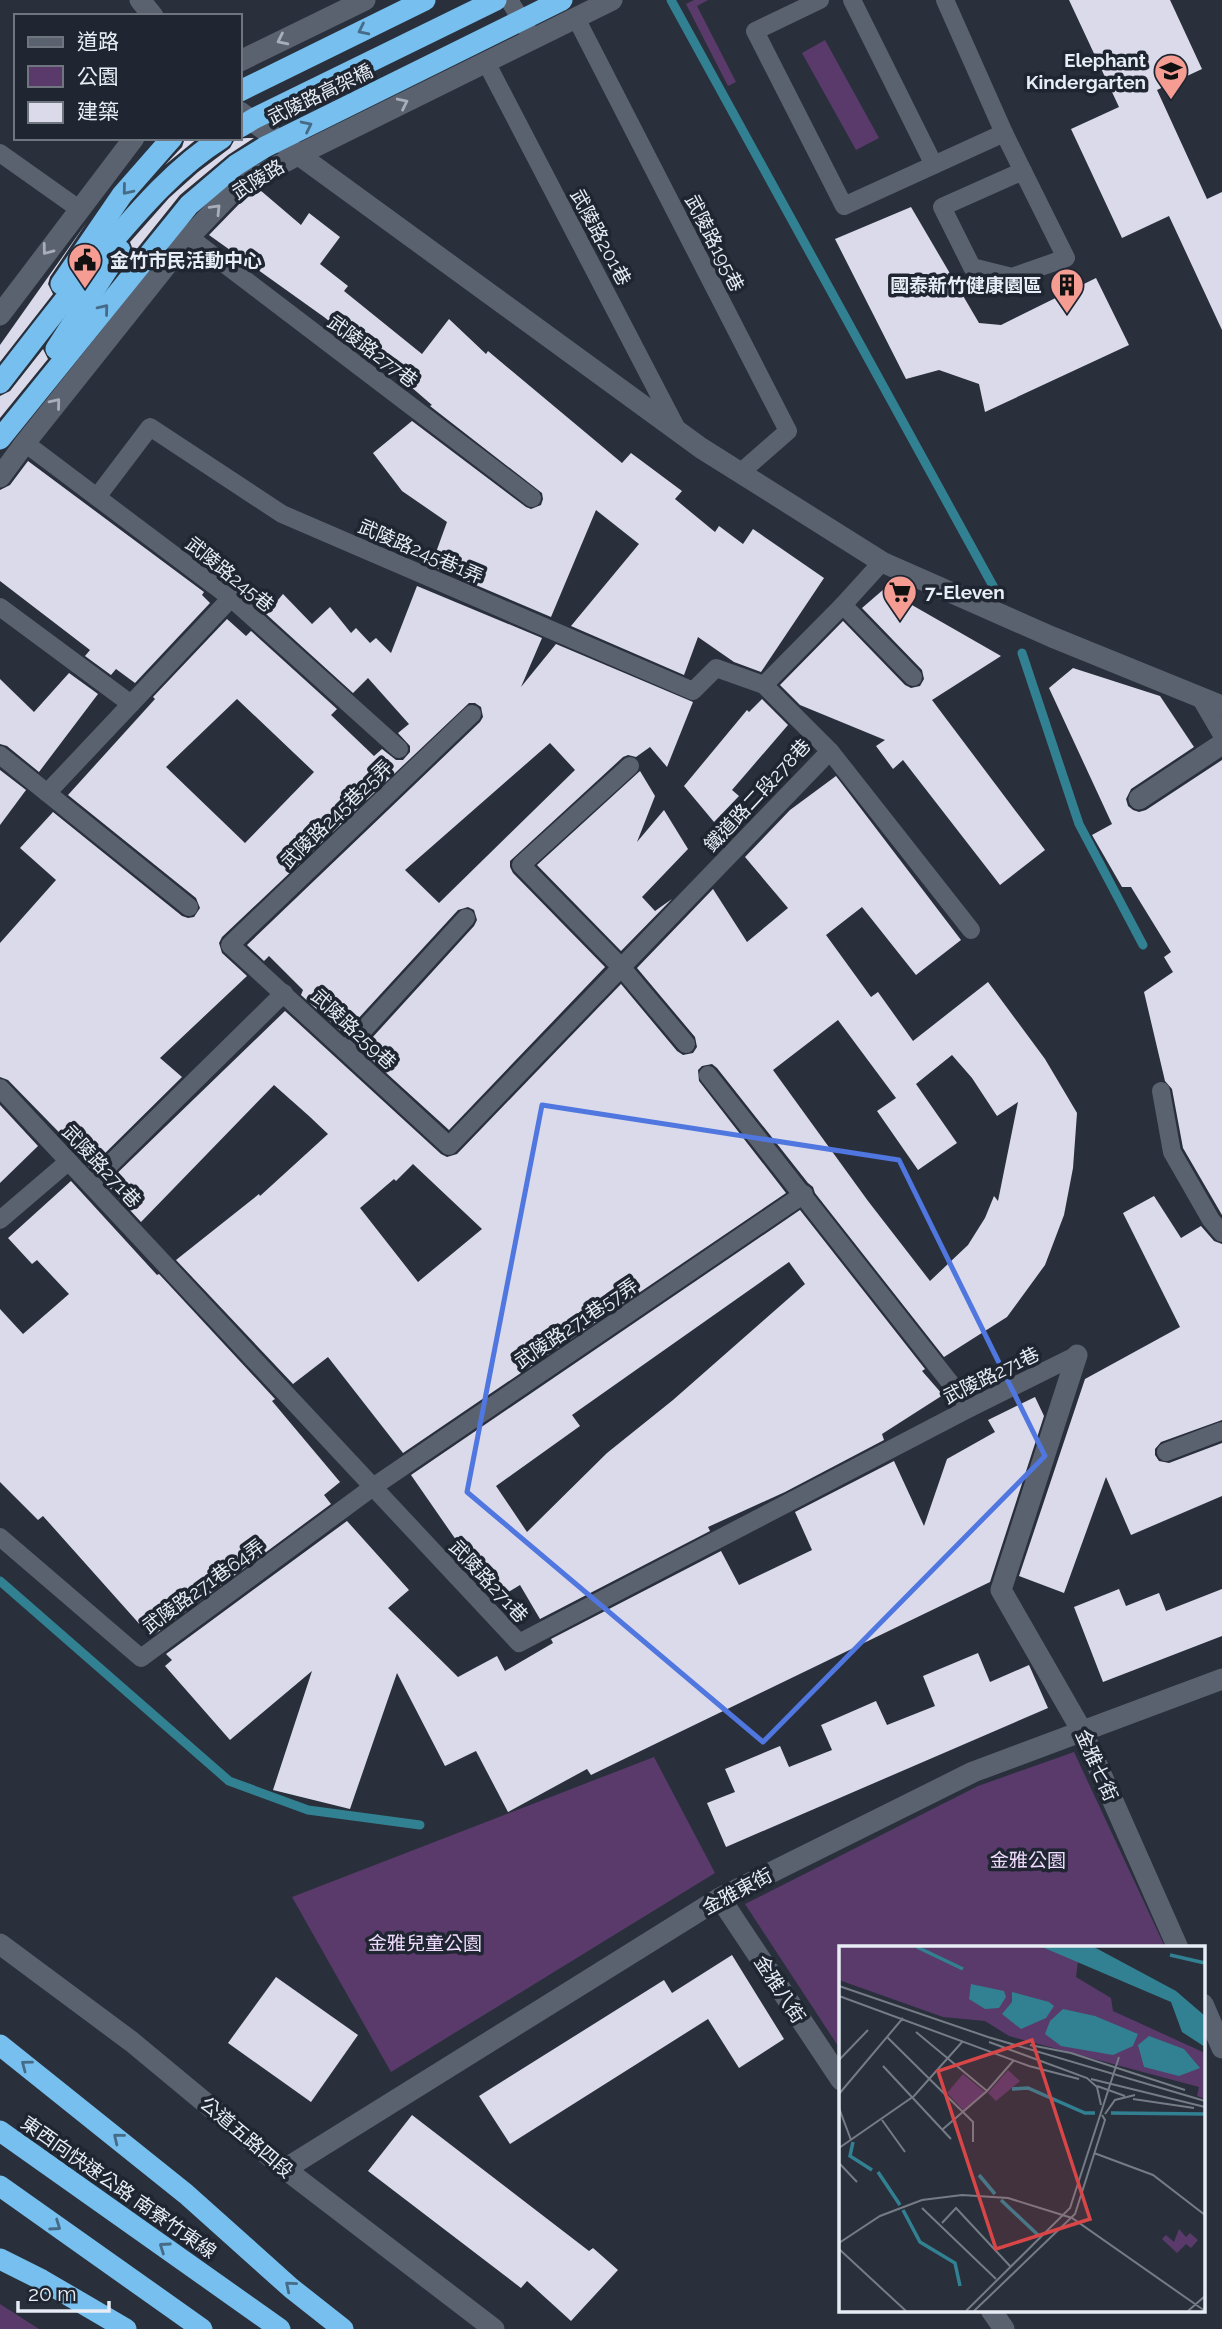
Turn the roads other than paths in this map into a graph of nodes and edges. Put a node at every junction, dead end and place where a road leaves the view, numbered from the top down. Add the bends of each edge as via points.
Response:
1 (140, 0) edge
2 (365, 0) edge
3 (425, 0) edge
4 (496, 0) edge
5 (509, 0) edge
6 (562, 0) edge
7 (612, 0) edge
8 (820, 0) edge
9 (852, 0) edge
10 (945, 0) edge
11 (151, 14) edge
12 (576, 18) junction
13 (533, 39) junction
14 (242, 60) edge
15 (486, 62) junction
16 (242, 90) edge
17 (242, 113) edge
18 (242, 126) edge
19 (1004, 133) junction
20 (132, 140) edge
21 (170, 140) edge
22 (219, 140) edge
23 (0, 153) edge
24 (298, 155) junction
25 (188, 163) junction
26 (934, 164) junction
27 (1023, 171) junction
28 (79, 209) junction
29 (189, 237) junction
30 (0, 315) edge
31 (0, 377) edge
32 (0, 383) edge
33 (0, 423) edge
34 (678, 431) junction
35 (0, 438) edge
36 (25, 443) junction
37 (740, 472) junction
38 (0, 477) edge
39 (97, 498) junction
40 (532, 498) dead end
41 (882, 562) junction
42 (231, 598) junction
43 (843, 606) junction
44 (0, 607) edge
45 (913, 677) dead end
46 (764, 685) junction
47 (1201, 699) junction
48 (131, 704) junction
49 (1222, 706) edge
50 (472, 714) dead end
51 (1222, 736) edge
52 (1222, 744) edge
53 (399, 750) dead end
54 (830, 751) junction
55 (0, 755) edge
56 (630, 766) dead end
57 (47, 793) junction
58 (1139, 799) dead end
59 (189, 907) dead end
60 (466, 918) dead end
61 (971, 930) dead end
62 (230, 945) joint
63 (622, 968) junction
64 (284, 993) junction
65 (686, 1044) dead end
66 (345, 1050) junction
67 (708, 1075) dead end
68 (0, 1087) edge
69 (1161, 1091) dead end
70 (449, 1146) joint
71 (69, 1161) junction
72 (90, 1184) junction
73 (804, 1194) junction
74 (0, 1220) edge
75 (1222, 1233) edge
76 (1077, 1355) joint
77 (970, 1408) junction
78 (1222, 1431) edge
79 (1166, 1452) dead end
80 (373, 1487) junction
81 (0, 1537) edge
82 (1222, 1679) edge
83 (1082, 1731) junction
84 (720, 1898) junction
85 (0, 1944) edge
86 (1177, 1946) edge
87 (1204, 2006) edge
88 (0, 2045) edge
89 (1222, 2048) edge
90 (839, 2077) edge
91 (0, 2131) edge
92 (285, 2169) junction
93 (0, 2186) edge
94 (0, 2259) edge
95 (992, 2312) edge
96 (126, 2329) edge
97 (202, 2329) edge
98 (280, 2329) edge
99 (343, 2329) edge
100 (494, 2329) edge
101 (1004, 2329) edge

1 - 11 street
2 -> 14 street
3 -> 16 highway, 武陵路高架橋
4 - 18 highway
5 - 13 lane
35 -> 6 highway, 武陵路高架橋 via 189,205 236,165
7 - 12 street, 武陵路
8 - 26 lane via 755,31 844,206
9 - 26 lane
10 - 19 lane
12 - 13 street, 武陵路
12 - 37 lane, 武陵路195巷 via 788,431
13 - 15 street, 武陵路
24 -> 15 street, 武陵路
15 - 34 lane, 武陵路201巷
17 - 24 street
19 - 26 lane
19 - 27 lane
20 - 28 street
21 -> 31 highway via 122,195
22 - 25 highway
23 - 28 lane
29 -> 24 street, 武陵路 via 237,187
24 - 34 street
25 - 32 highway via 136,213
25 - 35 highway via 116,255
27 - 27 lane via 1066,258 1012,277 972,267 942,207
28 -> 30 street
36 -> 29 street, 武陵路
29 - 40 lane, 武陵路277巷
33 - 36 street
34 - 37 street
36 - 38 street, 武陵路
36 - 39 lane, 武陵路245巷
37 - 41 street
39 - 42 lane, 武陵路245巷
39 - 46 lane, 武陵路245巷1弄 via 150,428 282,514 693,691 716,668
41 - 43 lane
41 - 47 street
42 - 48 lane
42 - 53 lane, 武陵路245巷
43 - 45 lane
43 - 46 lane
44 - 48 lane
46 - 54 lane, 鐵道路二段278巷
47 - 49 street
47 - 51 lane
48 - 57 lane
50 - 62 lane, 武陵路245巷25弄
52 - 58 street
54 - 61 lane
54 - 63 lane, 鐵道路二段278巷
55 - 57 lane
56 - 63 lane via 521,865
57 - 59 lane
60 - 66 lane
62 - 64 lane, 武陵路259巷
63 - 65 lane
63 - 70 lane, 鐵道路二段278巷
64 - 66 lane, 武陵路259巷
64 - 72 lane
66 - 70 lane, 武陵路259巷
67 - 73 lane
68 - 71 lane, 武陵路271巷
69 - 75 lane via 1172,1152
71 - 72 lane, 武陵路271巷
71 - 74 lane
72 - 80 lane, 武陵路271巷
73 - 77 lane
73 - 80 lane, 武陵路271巷57弄
76 - 77 lane, 武陵路271巷
76 - 83 street, 金雅七街 via 1001,1590
77 - 80 lane, 武陵路271巷 via 519,1643
78 - 79 lane
80 - 81 lane, 武陵路271巷64弄 via 141,1658
82 - 83 street, 金雅東街
83 - 84 street, 金雅東街 via 973,1772
83 - 86 street, 金雅七街
84 - 90 street, 金雅八街
84 - 92 street, 金雅東街
85 - 92 street, 公道五路四段 via 132,2042
87 - 89 street
99 -> 88 highway via 186,2194
98 -> 91 highway, 東西向快速公路 南寮竹東線
92 - 100 street, 公道五路四段
93 -> 97 highway
94 - 96 highway
95 - 101 street

